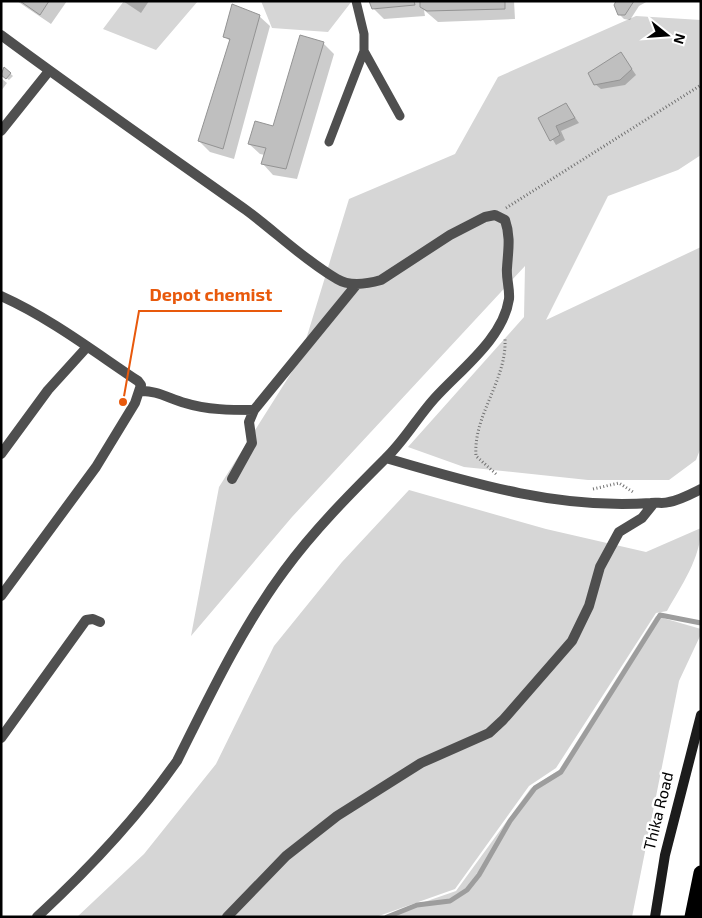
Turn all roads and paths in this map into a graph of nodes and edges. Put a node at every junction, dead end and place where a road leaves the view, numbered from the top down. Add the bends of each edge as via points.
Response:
1 (356, 1) edge
2 (1, 35) edge
3 (364, 51) junction
4 (49, 70) junction
5 (701, 85) edge
6 (400, 116) dead end
7 (1, 131) edge
8 (329, 142) dead end
9 (495, 215) junction
10 (357, 284) junction
11 (1, 296) edge
12 (501, 322) junction
13 (86, 347) junction
14 (140, 391) junction
15 (254, 410) junction
16 (1, 454) edge
17 (386, 458) junction
18 (502, 475) dead end
19 (232, 479) dead end
20 (701, 489) edge
21 (586, 490) dead end
22 (654, 503) junction
23 (641, 504) junction
24 (1, 596) edge
25 (100, 622) dead end
26 (701, 715) edge
27 (1, 738) edge
28 (701, 873) edge
29 (37, 917) edge
30 (227, 917) edge
31 (655, 917) edge
32 (692, 917) edge

1 - 3 lane via 364,34
2 - 4 street
3 - 6 lane
3 - 8 lane
4 - 7 street
4 - 10 street via 337,279
5 - 9 path
9 - 10 street via 450,235 381,280
9 - 12 street via 505,220 510,243 509,299
10 - 15 street
11 - 13 street via 27,308
12 - 17 street via 490,339
12 - 18 path via 505,332 502,366 484,409 475,445 476,456 484,465 493,473
13 - 14 street via 138,381
13 - 16 street via 54,383
14 - 15 street via 152,391 186,404
14 - 24 street via 96,467
15 - 19 street via 249,422 252,443
17 - 23 street via 523,494 576,503
17 - 29 street via 348,495 284,572 242,637 165,778 115,838
20 - 22 street via 671,502
21 - 23 path via 619,483 638,496
22 - 23 street
22 - 30 street via 642,518 619,532 600,567 589,606 572,640 504,720 489,733 422,763 337,816 286,856
25 - 27 street via 86,620
26 - 31 main road, Thika Road via 665,855
28 - 32 highway

